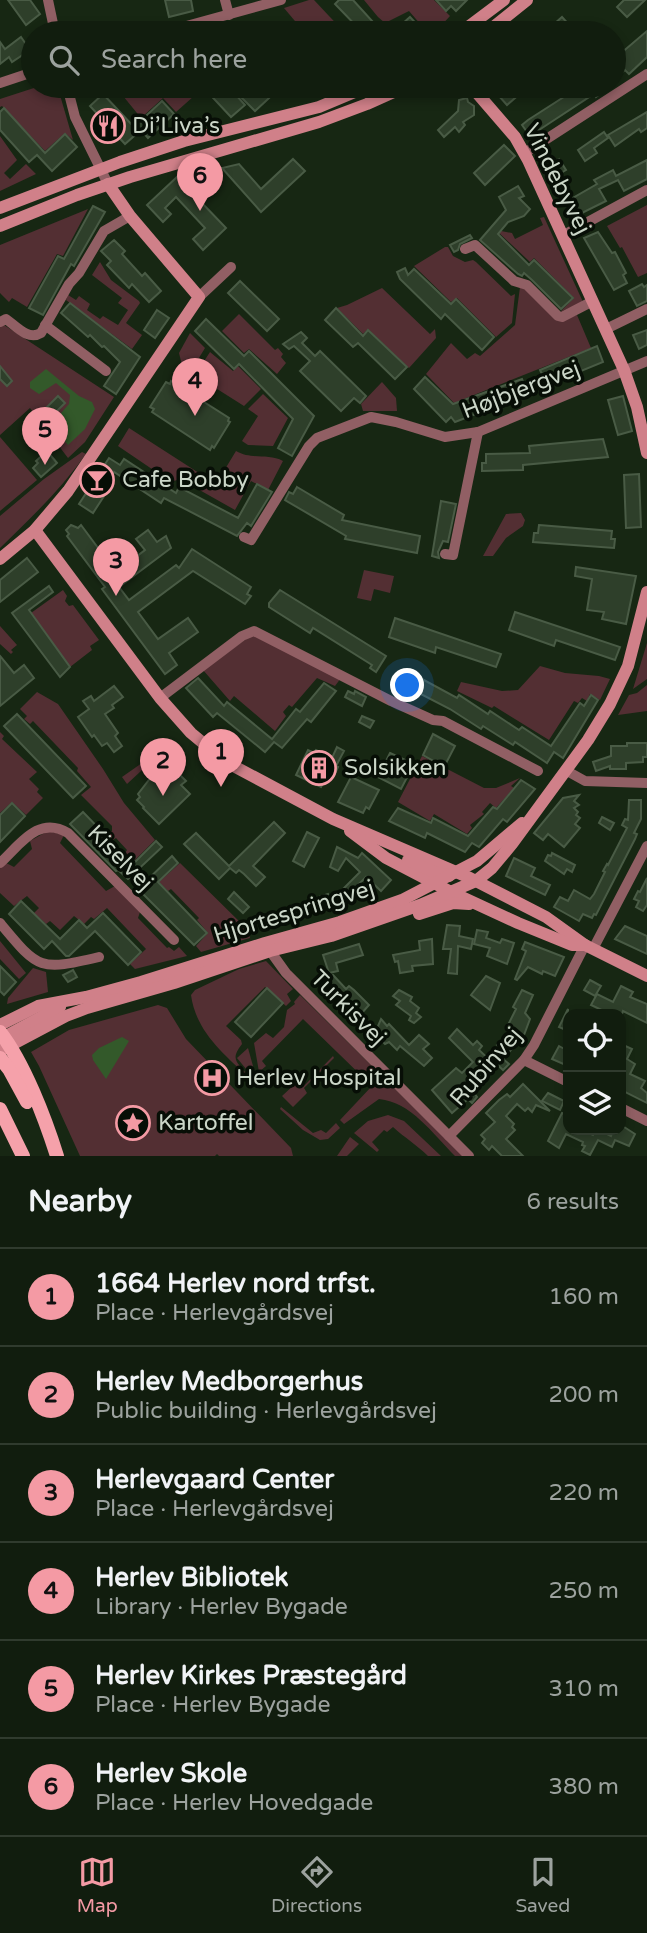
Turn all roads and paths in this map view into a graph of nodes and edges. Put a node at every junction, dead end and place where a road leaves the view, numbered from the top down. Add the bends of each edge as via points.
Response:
1 (48, 0) edge
2 (225, 0) edge
3 (281, 0) edge
4 (504, 0) edge
5 (527, 0) edge
6 (229, 15) junction
7 (52, 21) edge
8 (206, 21) edge
9 (476, 21) edge
10 (501, 21) edge
11 (647, 74) edge
12 (21, 76) edge
13 (0, 83) edge
14 (626, 88) edge
15 (70, 98) edge
16 (340, 98) edge
17 (380, 98) edge
18 (481, 98) edge
19 (610, 98) edge
20 (525, 153) junction
21 (100, 169) junction
22 (108, 184) junction
23 (647, 190) edge
24 (0, 208) edge
25 (130, 216) junction
26 (0, 226) edge
27 (564, 235) junction
28 (465, 249) dead end
29 (231, 267) dead end
30 (199, 297) junction
31 (593, 301) junction
32 (647, 309) edge
33 (0, 322) edge
34 (45, 325) junction
35 (606, 329) junction
36 (647, 361) edge
37 (624, 370) junction
38 (106, 371) dead end
39 (478, 432) junction
40 (647, 453) edge
41 (35, 530) junction
42 (244, 537) dead end
43 (445, 554) dead end
44 (0, 559) edge
45 (647, 592) edge
46 (643, 629) edge
47 (160, 698) junction
48 (538, 771) dead end
49 (567, 771) junction
50 (647, 783) edge
51 (533, 814) junction
52 (332, 819) junction
53 (362, 841) junction
54 (647, 846) edge
55 (0, 863) edge
56 (463, 880) junction
57 (435, 884) junction
58 (482, 906) junction
59 (0, 923) edge
60 (331, 936) junction
61 (174, 940) dead end
62 (267, 947) junction
63 (589, 947) junction
64 (99, 957) dead end
65 (647, 976) edge
66 (2, 1039) edge
67 (0, 1058) edge
68 (524, 1060) junction
69 (563, 1080) edge
70 (0, 1110) edge
71 (626, 1110) edge
72 (647, 1121) edge
73 (50, 1134) junction
74 (449, 1136) junction
75 (23, 1156) edge
76 (57, 1156) edge
77 (469, 1156) edge

1 - 7 street
2 - 6 street
3 - 6 street
4 - 9 street
5 - 10 street
6 - 8 street
11 - 14 street
12 - 13 street
15 - 21 street
16 - 21 street
17 - 22 street via 319,122
18 - 20 street, Vindebyvej
19 - 20 street
20 - 27 street, Vindebyvej
21 - 22 street
21 - 24 street
22 - 25 street
22 - 26 street
23 - 27 street
25 - 30 street
25 - 34 street via 104,231
27 - 31 street, Vindebyvej
28 - 31 street via 475,245 558,316
29 - 30 street
30 - 41 street via 78,479
31 - 35 street, Vindebyvej
32 - 35 street
33 - 34 street via 6,319 35,337
34 - 38 street
35 - 37 street, Vindebyvej
36 - 37 street, Højbjergvej
37 - 39 street, Højbjergvej
37 - 40 street, Vindebyvej
39 - 42 street, Højbjergvej via 446,436 372,417 317,438 251,540
39 - 43 street via 453,555
41 - 44 street
41 - 47 street
45 - 46 street
46 - 49 street via 614,695
47 - 48 street via 242,635 254,631
47 - 52 street via 191,733 226,762
49 - 50 street via 585,781
49 - 51 street
51 - 56 street
51 - 56 street via 512,844
52 - 53 street
52 - 56 street
53 - 56 street
53 - 57 street
54 - 63 street, Rubinvej
55 - 61 street, Kiselvej via 34,830 59,828
56 - 57 street
56 - 58 street
56 - 60 street, Hjortespringvej
56 - 63 street
57 - 62 street, Hjortespringvej
58 - 60 street via 453,903
58 - 63 street via 572,945
59 - 64 street via 37,963 58,967
60 - 62 street, Hjortespringvej
62 - 66 street, Hjortespringvej via 174,983
62 - 66 street, Hjortespringvej via 86,997 51,1010
62 - 74 street, Turkisvej via 286,973
63 - 65 street
63 - 68 street, Rubinvej
66 - 73 main road
67 - 73 main road via 32,1114
68 - 69 street
68 - 74 street, Rubinvej
70 - 75 main road
71 - 72 street
73 - 76 main road
74 - 77 street, Turkisvej

